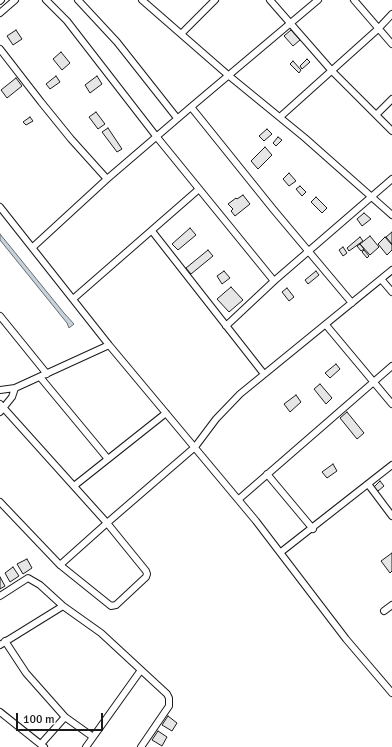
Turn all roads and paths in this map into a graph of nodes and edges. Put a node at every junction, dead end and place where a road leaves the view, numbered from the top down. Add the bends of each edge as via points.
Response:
1 (15, 0) edge
2 (46, 0) edge
3 (78, 0) edge
4 (142, 0) edge
5 (216, 0) edge
6 (270, 0) edge
7 (318, 0) edge
8 (354, 0) edge
9 (0, 13) edge
10 (392, 14) edge
11 (290, 24) junction
12 (378, 29) junction
13 (181, 34) junction
14 (392, 44) edge
15 (0, 49) edge
16 (332, 71) junction
17 (228, 75) junction
18 (392, 99) edge
19 (191, 106) junction
20 (376, 115) junction
21 (178, 118) junction
22 (280, 118) junction
23 (392, 131) edge
24 (156, 136) junction
25 (107, 179) junction
26 (392, 179) edge
27 (199, 189) junction
28 (372, 196) junction
29 (0, 207) edge
30 (392, 215) edge
31 (152, 231) junction
32 (33, 247) junction
33 (309, 251) junction
34 (392, 270) edge
35 (381, 279) junction
36 (274, 281) junction
37 (392, 292) edge
38 (73, 299) junction
39 (352, 303) junction
40 (1, 319) edge
41 (326, 325) junction
42 (226, 326) junction
43 (110, 345) junction
44 (392, 366) edge
45 (47, 374) junction
46 (264, 374) junction
47 (40, 377) junction
48 (374, 382) junction
49 (15, 388) junction
50 (0, 390) edge
51 (392, 404) edge
52 (1, 408) edge
53 (166, 413) junction
54 (195, 447) junction
55 (108, 459) junction
56 (392, 465) edge
57 (267, 474) junction
58 (368, 484) junction
59 (74, 486) junction
60 (239, 499) junction
61 (0, 502) edge
62 (392, 516) edge
63 (107, 523) junction
64 (312, 528) junction
65 (281, 552) junction
66 (60, 565) junction
67 (0, 596) edge
68 (392, 605) edge
69 (64, 606) junction
70 (384, 611) dead end
71 (3, 643) edge
72 (140, 670) junction
73 (392, 693) edge
74 (0, 712) edge
75 (65, 717) junction
76 (92, 737) junction
77 (40, 744) edge
78 (32, 747) edge
79 (86, 747) edge
80 (141, 747) edge

1 - 9 street
2 - 24 street via 66,21
3 - 21 street via 117,42
4 - 13 street
5 - 13 street
6 - 11 street
7 - 11 street
8 - 12 street
10 - 12 street
11 - 16 street
11 - 17 street
12 - 14 street
12 - 16 street
13 - 17 street
15 - 25 street via 70,139
16 - 20 street
16 - 22 street
17 - 19 street
17 - 22 street
18 - 20 street
19 - 21 street
19 - 33 street
20 - 23 street
21 - 24 street
22 - 28 street
24 - 25 street
24 - 27 street
25 - 32 street
26 - 28 street
27 - 31 street
27 - 36 street
28 - 30 street
28 - 33 street
29 - 32 street
31 - 38 street
31 - 42 street
32 - 38 street
33 - 36 street
33 - 39 street
34 - 35 street
35 - 37 street
35 - 39 street
36 - 42 street
38 - 43 street
39 - 41 street
40 - 45 street
41 - 46 street
41 - 48 street
42 - 46 street
43 - 45 street
43 - 53 street
44 - 48 street
45 - 47 street
46 - 54 street via 228,406
47 - 49 street
47 - 55 street
48 - 51 street
48 - 57 street
49 - 50 street
49 - 52 street via 12,397
52 - 59 street
53 - 54 street
53 - 55 street
54 - 60 street
54 - 63 street
55 - 59 street
56 - 58 street
57 - 60 street
57 - 64 street
58 - 62 street
58 - 64 street
59 - 63 street
60 - 65 street
61 - 66 street
63 - 66 street
63 - 66 street via 147,574 116,605 107,604
64 - 65 street
65 - 73 street via 346,639
67 - 69 street via 28,578
68 - 70 street
69 - 71 street
69 - 72 street via 101,633
71 - 75 street
72 - 76 street
72 - 80 street via 169,698 169,706
74 - 77 street
75 - 76 street
75 - 77 street
76 - 79 street
77 - 78 street

